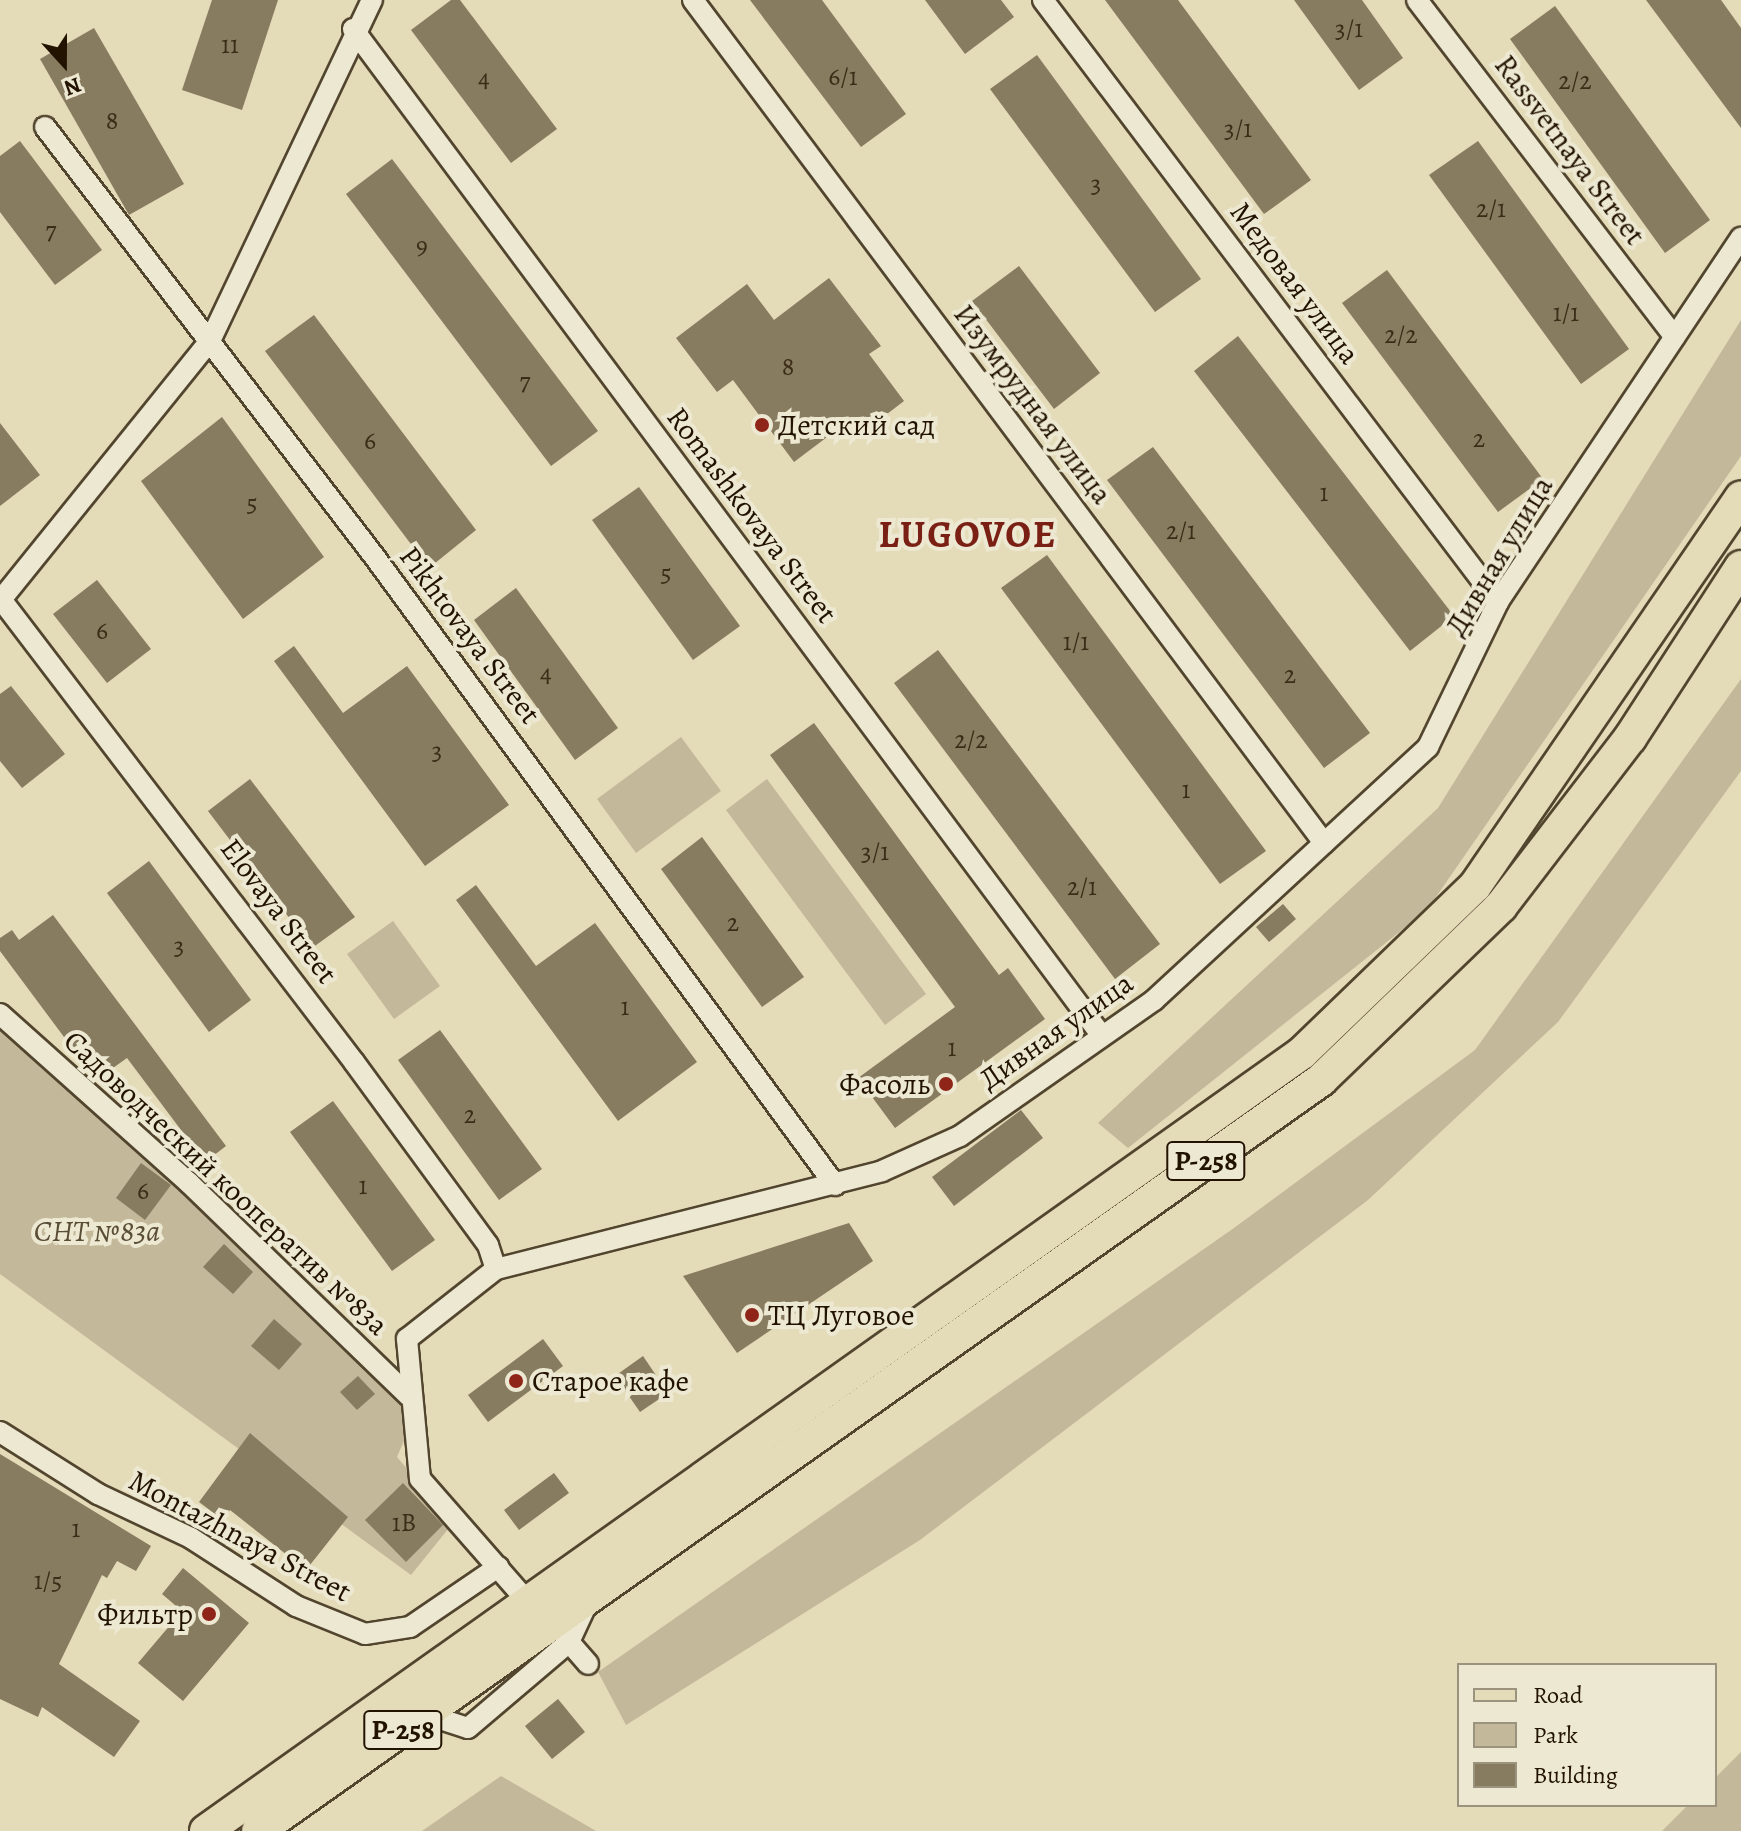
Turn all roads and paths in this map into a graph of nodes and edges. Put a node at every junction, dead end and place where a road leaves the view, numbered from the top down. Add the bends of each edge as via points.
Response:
1 (372, 0) edge
2 (693, 0) edge
3 (1043, 0) edge
4 (1417, 0) edge
5 (353, 29) junction
6 (45, 127) dead end
7 (1741, 238) edge
8 (1675, 337) junction
9 (210, 341) junction
10 (1741, 497) edge
11 (1741, 567) edge
12 (0, 600) edge
13 (1498, 602) junction
14 (1324, 843) junction
15 (0, 1014) edge
16 (1102, 1036) junction
17 (835, 1185) junction
18 (496, 1269) junction
19 (409, 1396) junction
20 (0, 1432) edge
21 (498, 1567) junction
22 (548, 1623) junction
23 (588, 1664) dead end
24 (206, 1831) edge
25 (258, 1831) edge

1 - 5 street
2 - 14 street, Изумрудная улица
3 - 13 street, Медовая улица
4 - 8 street, Rassvetnaya Street
5 - 9 street
5 - 16 street, Romashkovaya Street
6 - 9 street, Pikhtovaya Street
7 - 8 street, Дивная улица
8 - 13 street, Дивная улица
9 - 12 street
9 - 17 street, Pikhtovaya Street
10 - 22 main road via 1475,886 1302,1053
11 - 22 main road, Р-258 via 1630,738 1501,906 1321,1080
12 - 18 street, Elovaya Street via 344,1049 488,1245
13 - 14 street, Дивная улица via 1428,747
14 - 16 street, Дивная улица via 1154,1000
15 - 19 street, Садоводческий кооператив №83а via 189,1183
16 - 17 street, Дивная улица via 960,1136
17 - 18 street, Дивная улица
18 - 19 street, Дивная улица via 407,1339
19 - 21 street, Дивная улица via 420,1479
20 - 21 street, Montazhnaya Street via 98,1494 191,1538 296,1606 365,1634 410,1627
21 - 22 street, Дивная улица
22 - 23 street, Дивная улица
22 - 24 main road
22 - 25 main road, Р-258

